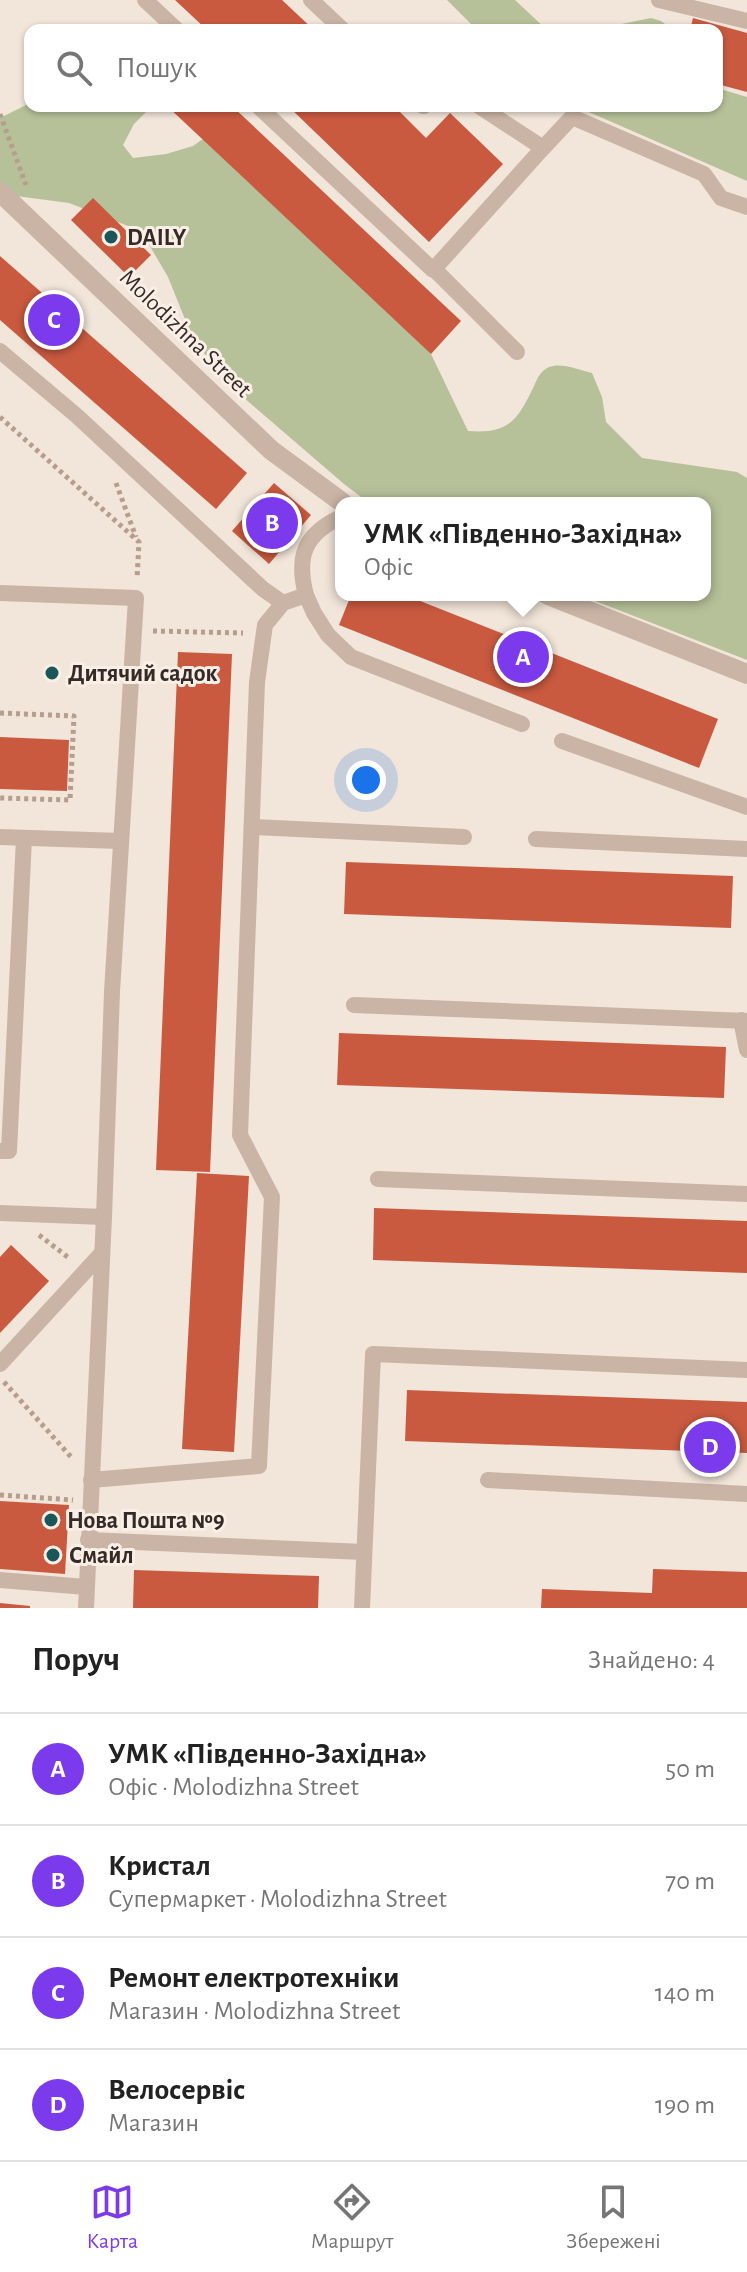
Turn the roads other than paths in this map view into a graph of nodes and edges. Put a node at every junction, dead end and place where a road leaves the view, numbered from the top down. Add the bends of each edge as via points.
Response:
1 (145, 0) edge
2 (311, 0) edge
3 (659, 0) edge
4 (747, 21) edge
5 (171, 24) edge
6 (337, 24) edge
7 (264, 112) edge
8 (488, 112) edge
9 (543, 148) junction
10 (0, 192) edge
11 (747, 207) edge
12 (434, 269) junction
13 (0, 351) edge
14 (517, 352) dead end
15 (335, 497) edge
16 (335, 521) edge
17 (0, 593) edge
18 (306, 595) junction
19 (563, 601) edge
20 (283, 603) junction
21 (747, 674) edge
22 (522, 724) dead end
23 (562, 741) dead end
24 (747, 807) edge
25 (252, 827) junction
26 (0, 837) edge
27 (464, 837) dead end
28 (24, 838) junction
29 (536, 839) dead end
30 (121, 841) junction
31 (747, 849) edge
32 (354, 1005) dead end
33 (744, 1020) edge
34 (747, 1050) edge
35 (0, 1151) edge
36 (378, 1179) dead end
37 (747, 1194) edge
38 (0, 1213) edge
39 (104, 1217) junction
40 (102, 1253) junction
41 (0, 1364) edge
42 (747, 1370) edge
43 (91, 1480) junction
44 (488, 1480) dead end
45 (747, 1494) edge
46 (88, 1540) junction
47 (364, 1552) junction
48 (0, 1580) edge
49 (86, 1587) junction
50 (86, 1608) edge
51 (362, 1608) edge

1 - 5 lane
2 - 6 lane
3 - 4 lane
7 - 12 lane
8 - 9 lane
9 - 11 lane via 572,117 704,174 721,198
9 - 12 lane
10 - 15 street, Molodizhna Street via 271,450
12 - 14 lane
13 - 20 lane
16 - 18 lane via 314,536 301,558
17 - 30 lane via 136,598
18 - 20 lane
18 - 22 lane via 328,635 351,657
19 - 21 street
20 - 25 lane via 265,625 257,682
23 - 24 lane
25 - 27 lane
25 - 43 lane via 240,1135 272,1197 259,1466
26 - 28 lane
28 - 30 lane
28 - 35 lane via 9,1151
29 - 31 lane
30 - 39 lane
32 - 33 lane
33 - 34 lane
36 - 37 lane
38 - 39 lane
39 - 40 lane
40 - 41 lane
40 - 43 lane
42 - 47 lane via 373,1354
43 - 46 lane
44 - 45 lane
46 - 47 lane
46 - 49 lane
47 - 51 lane
48 - 49 lane
49 - 50 lane

